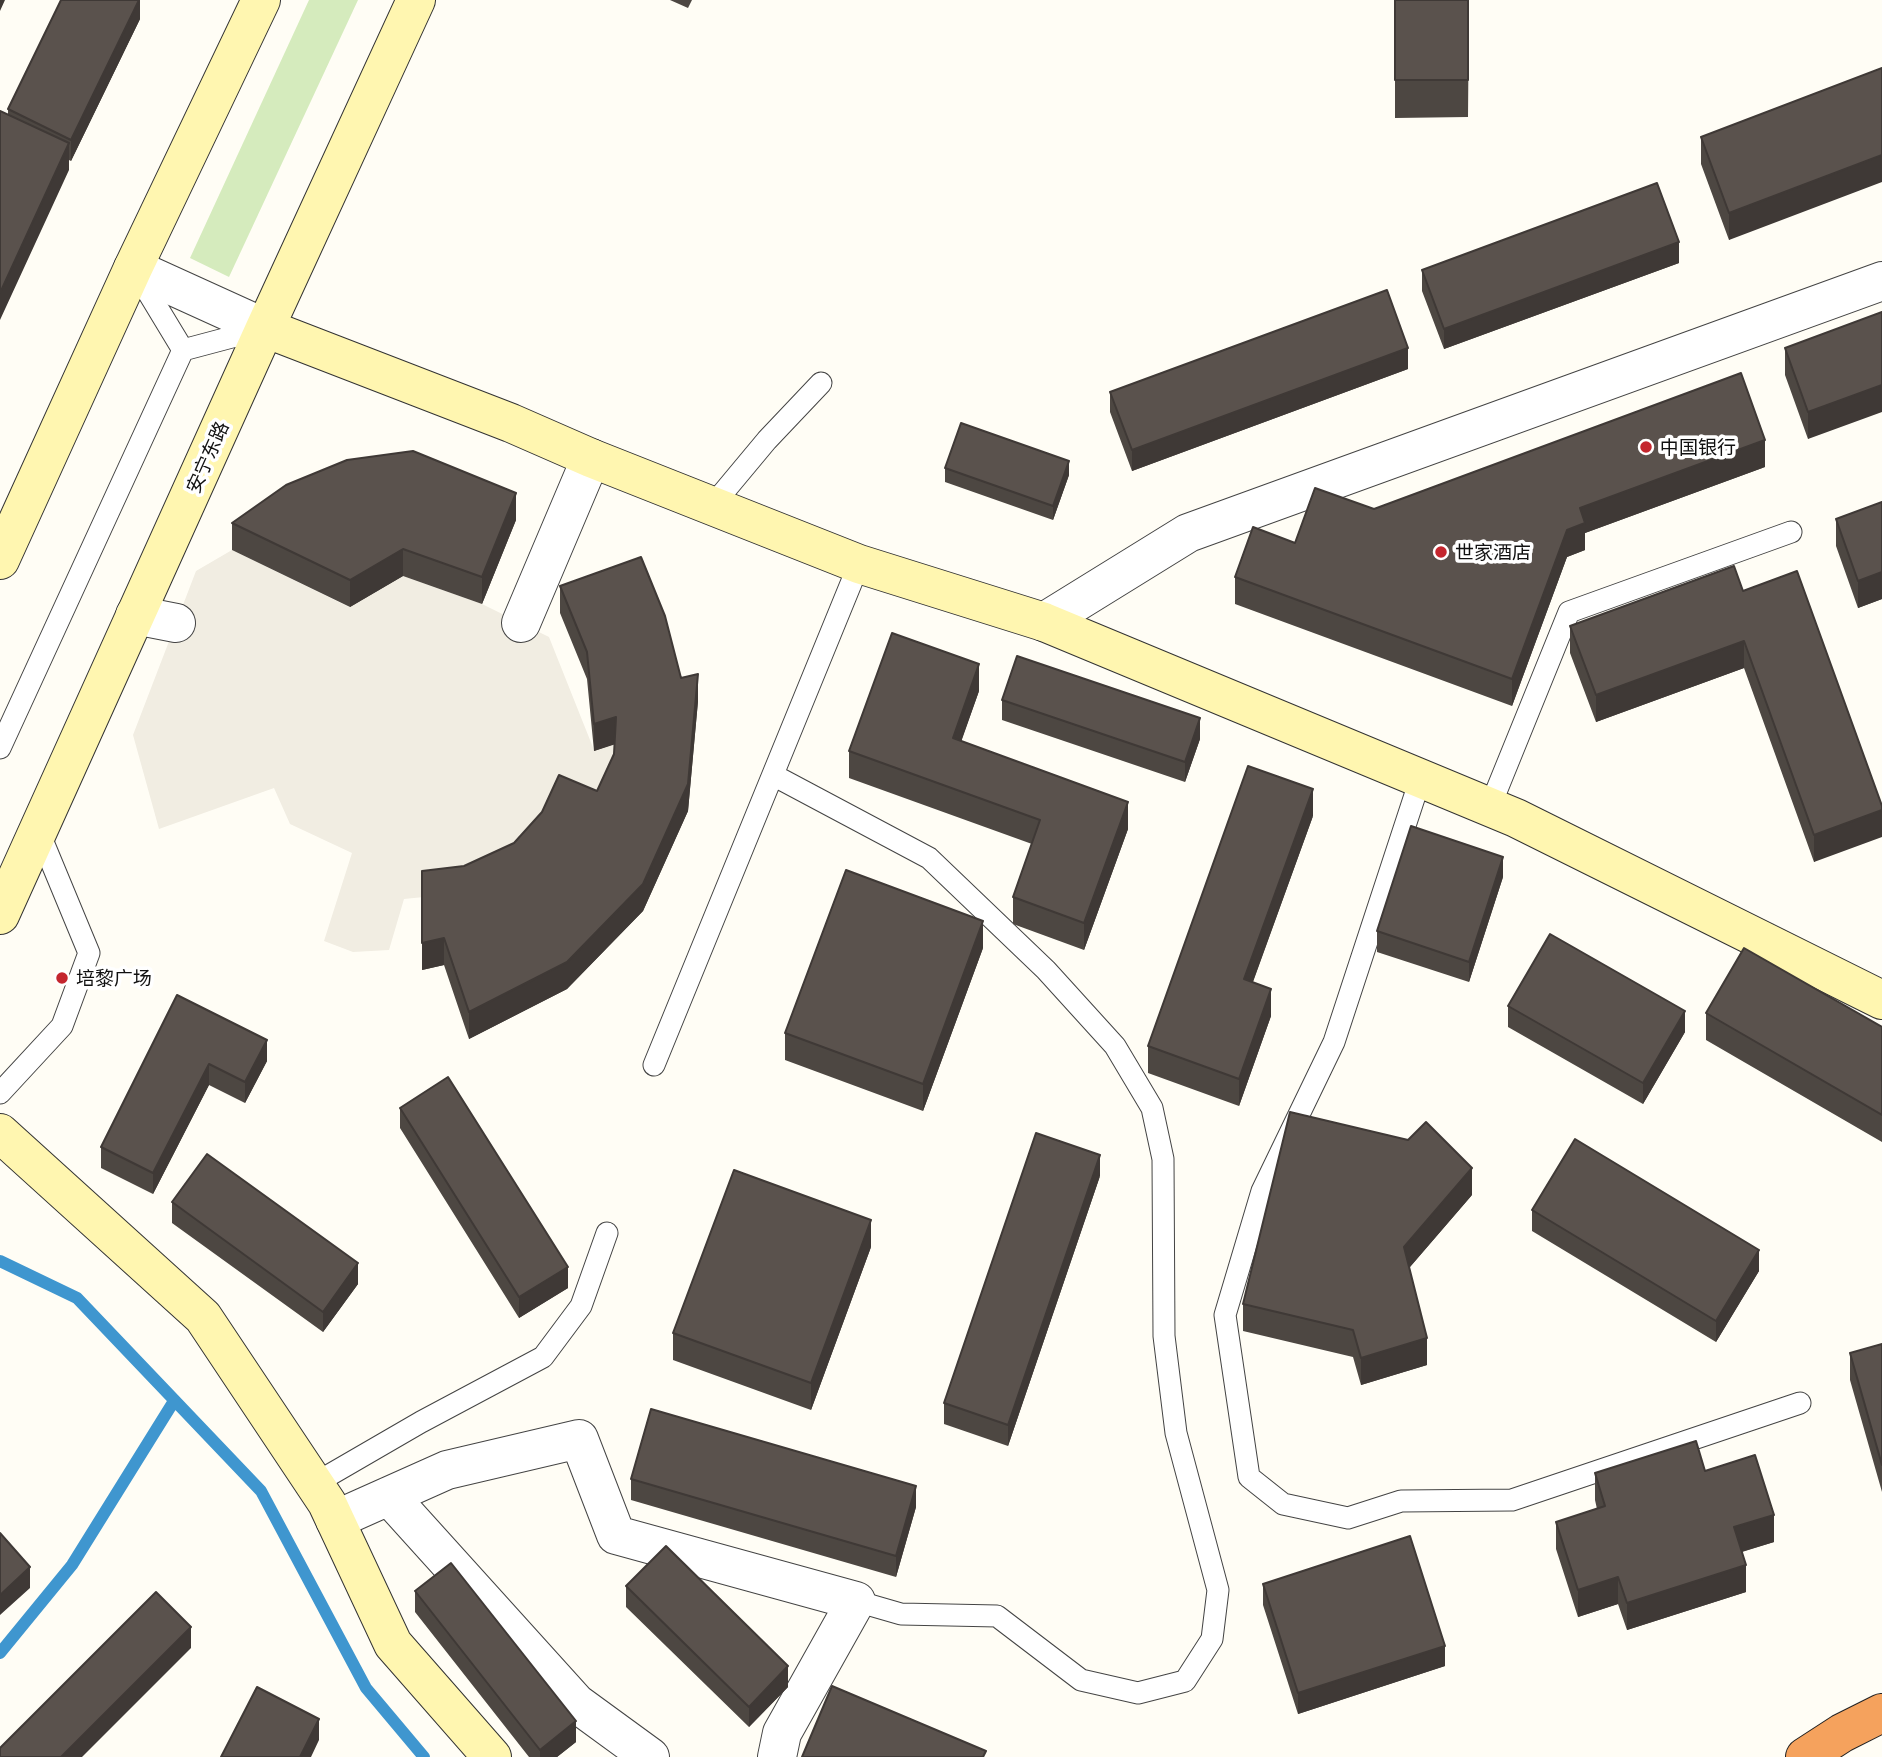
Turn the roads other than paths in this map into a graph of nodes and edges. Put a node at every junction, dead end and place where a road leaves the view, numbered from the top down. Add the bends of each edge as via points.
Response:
1 (261, 0) edge
2 (416, 0) edge
3 (133, 268) junction
4 (1882, 281) edge
5 (265, 328) junction
6 (183, 350) junction
7 (821, 383) dead end
8 (591, 458) junction
9 (712, 506) junction
10 (1791, 532) dead end
11 (0, 560) edge
12 (859, 564) junction
13 (135, 615) junction
14 (1044, 622) junction
15 (176, 623) dead end
16 (520, 623) dead end
17 (0, 748) edge
18 (773, 775) junction
19 (1420, 780) junction
20 (1489, 809) junction
21 (38, 830) junction
22 (0, 915) edge
23 (1882, 1000) edge
24 (654, 1065) dead end
25 (0, 1093) edge
26 (0, 1133) edge
27 (607, 1233) dead end
28 (1800, 1403) dead end
29 (314, 1484) junction
30 (389, 1496) junction
31 (335, 1520) junction
32 (856, 1601) junction
33 (1882, 1713) edge
34 (492, 1757) edge
35 (650, 1757) edge
36 (777, 1757) edge
37 (1805, 1757) edge

1 - 3 street
2 - 5 street, 安宁东路
3 - 5 street
3 - 6 lane
3 - 11 street
4 - 14 street via 1188,533
5 - 6 lane
5 - 8 street
5 - 13 street, 安宁东路
6 - 17 lane
7 - 9 lane
8 - 9 street
8 - 16 street
9 - 12 street
10 - 20 lane via 1569,612
12 - 14 street
12 - 18 lane
13 - 15 street
13 - 21 street, 安宁东路
14 - 19 street
18 - 24 lane
18 - 32 lane via 929,858 1046,970 1115,1046 1152,1108 1163,1159 1164,1336 1176,1433 1218,1590 1212,1639 1185,1681 1138,1693 1081,1680 997,1616 901,1614
19 - 20 street
19 - 28 lane via 1334,1042 1262,1191 1225,1315 1249,1477 1283,1504 1348,1518 1401,1501 1512,1500
20 - 23 street via 1516,818
21 - 22 street, 安宁东路
21 - 25 lane via 89,953 62,1026
26 - 29 street via 203,1317
27 - 29 lane via 581,1306 543,1356
29 - 31 street
30 - 31 street
30 - 32 street via 447,1470 579,1440 616,1535
30 - 35 street via 576,1703
31 - 34 street via 393,1644
32 - 36 street via 782,1733
33 - 37 highway

